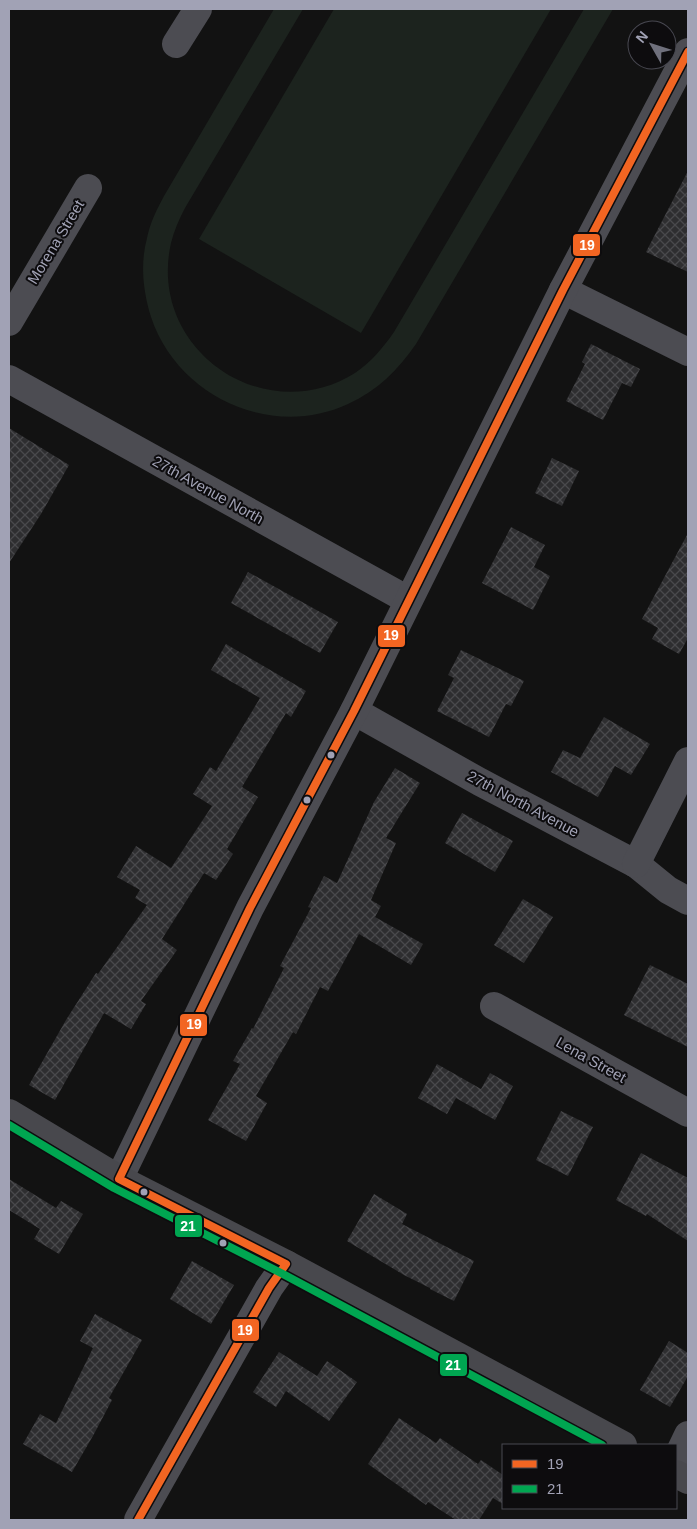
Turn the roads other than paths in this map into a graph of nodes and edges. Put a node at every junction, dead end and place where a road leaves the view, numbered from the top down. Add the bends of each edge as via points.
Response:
1 (198, 9) edge
2 (176, 44) dead end
3 (688, 52) edge
4 (88, 188) dead end
5 (563, 290) junction
6 (9, 322) edge
7 (688, 352) edge
8 (9, 379) edge
9 (408, 600) junction
10 (354, 711) junction
11 (688, 760) edge
12 (636, 864) junction
13 (688, 901) edge
14 (494, 1006) dead end
15 (9, 1113) edge
16 (688, 1113) edge
17 (119, 1179) junction
18 (286, 1264) junction
19 (688, 1435) edge
20 (621, 1444) edge
21 (677, 1458) edge
22 (138, 1520) edge

1 - 2 street
3 - 5 street
4 - 6 street, Morena Street
5 - 7 street
5 - 9 street
8 - 9 street, 27th Avenue North
9 - 10 street
10 - 12 street, 27th North Avenue
10 - 17 street via 250,908
11 - 12 street
12 - 13 street, 27th North Avenue via 668,890
14 - 16 street, Lena Street
15 - 17 main road
17 - 18 main road
18 - 20 main road
18 - 22 street via 269,1288
19 - 21 street

